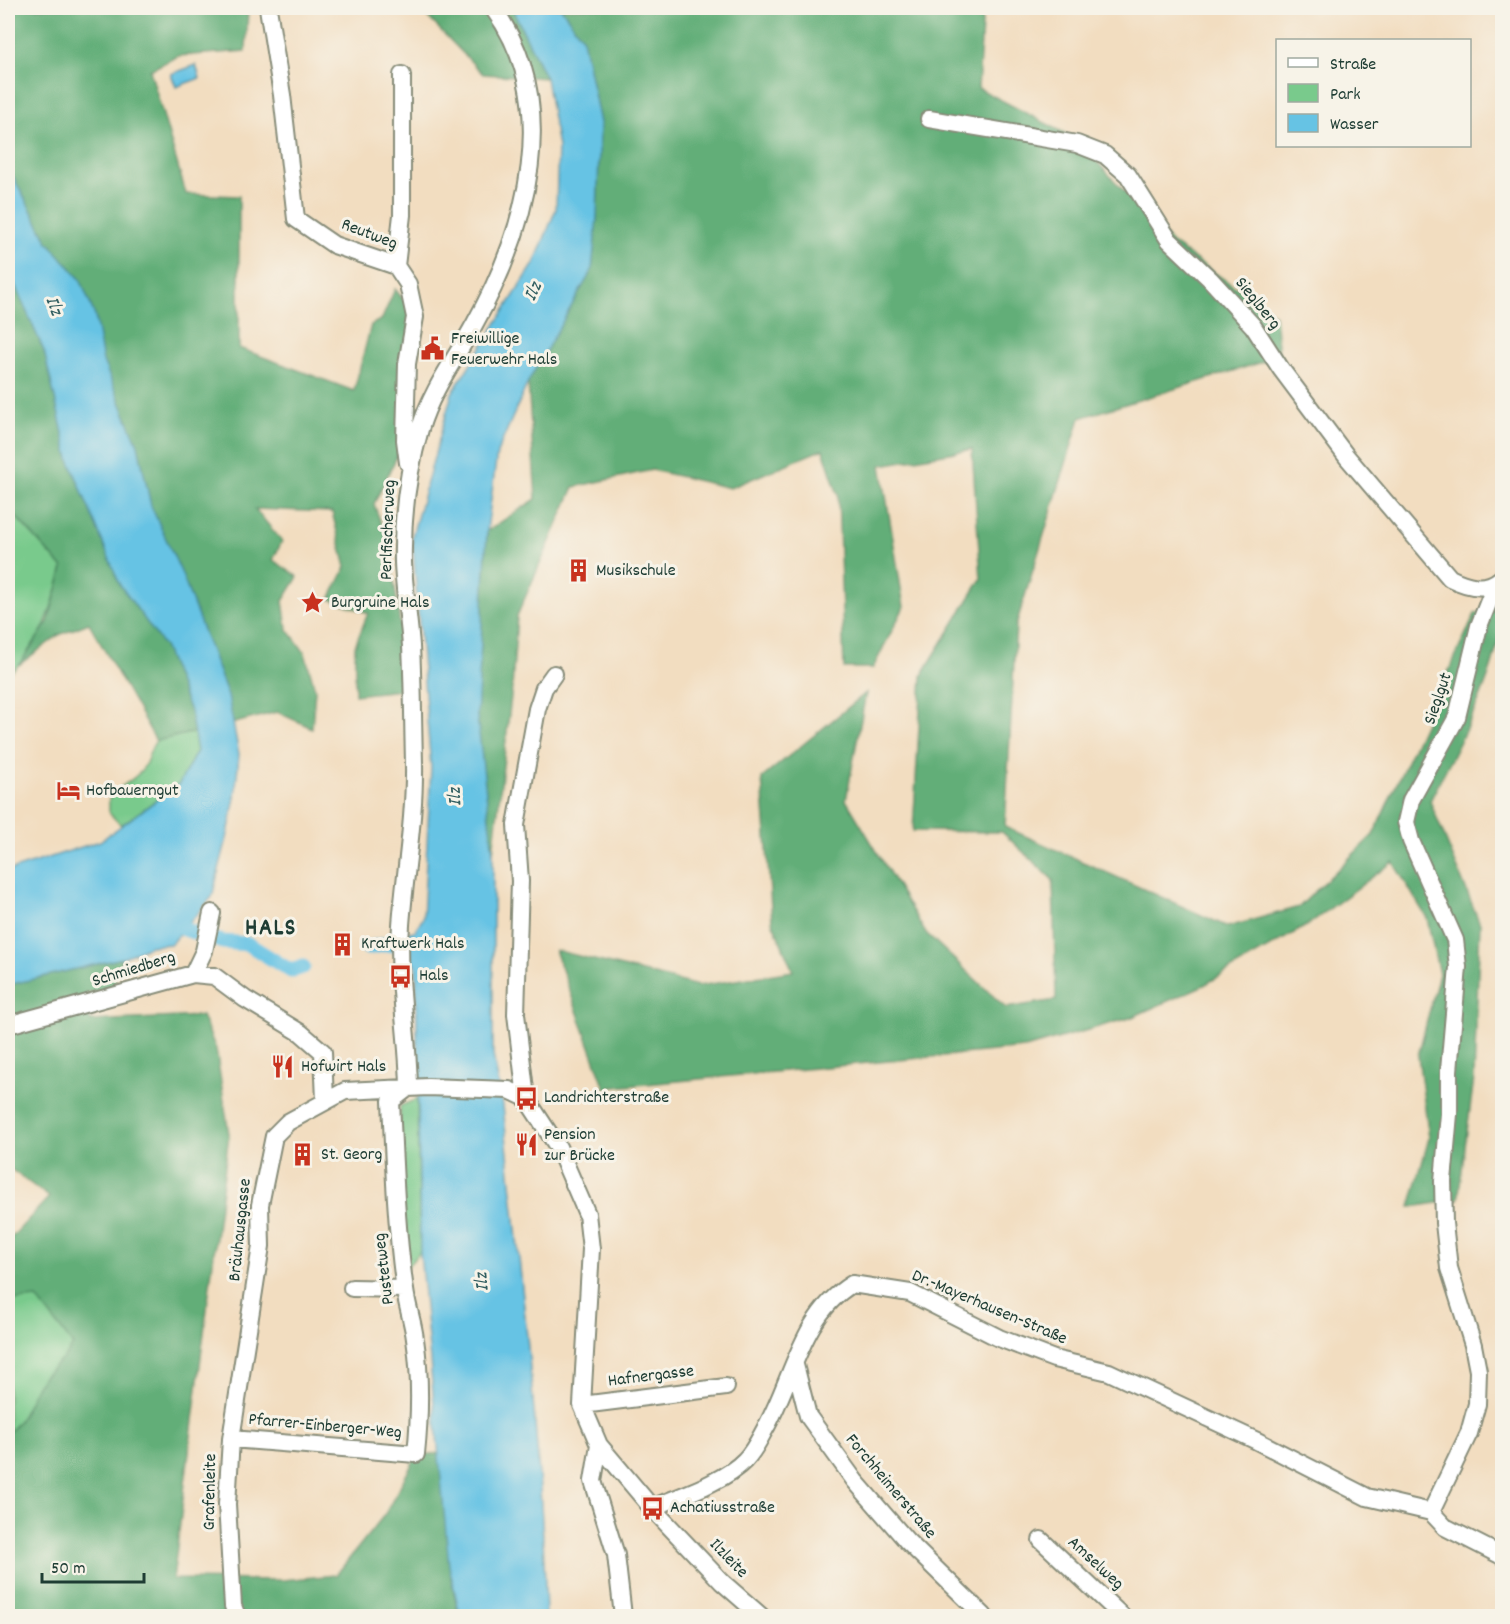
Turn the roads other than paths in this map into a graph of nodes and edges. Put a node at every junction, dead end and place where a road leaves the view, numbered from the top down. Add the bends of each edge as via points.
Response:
1 (268, 8) edge
2 (493, 8) edge
3 (402, 75) dead end
4 (929, 119) dead end
5 (396, 266) junction
6 (410, 476) junction
7 (1499, 580) edge
8 (554, 674) dead end
9 (211, 921) dead end
10 (193, 974) junction
11 (8, 1025) edge
12 (409, 1087) junction
13 (526, 1098) junction
14 (325, 1101) junction
15 (352, 1288) dead end
16 (405, 1289) junction
17 (795, 1365) junction
18 (726, 1387) dead end
19 (582, 1405) junction
20 (231, 1439) junction
21 (599, 1445) junction
22 (416, 1454) joint
23 (652, 1508) junction
24 (1431, 1512) junction
25 (1041, 1540) dead end
26 (1503, 1556) edge
27 (237, 1617) edge
28 (623, 1617) edge
29 (761, 1617) edge
30 (984, 1617) edge
31 (1122, 1617) edge

1 - 5 street, Reutweg via 296,219 334,245
2 - 6 street, Perlfischerweg via 522,61 529,86 532,118 524,196 508,256 432,398 420,428
3 - 5 street via 402,215
4 - 7 street, Sieglberg via 1077,144 1105,155 1128,175 1169,240 1253,326 1347,457 1450,578 1468,587
5 - 6 street, Reutweg via 408,284 415,317 407,364 405,418
6 - 12 street, Perlfischerweg via 403,562 411,646 414,767 412,838 401,926
7 - 24 street, Sieglgut via 1479,626 1457,717 1411,800 1406,822 1455,940 1458,968 1449,1071 1444,1223 1449,1268 1478,1371 1477,1404 1468,1433
8 - 13 street via 537,709 516,825 520,881 516,1014
9 - 10 street via 204,951
10 - 11 street, Schmiedberg
10 - 14 street, Schmiedberg via 214,976 301,1033 323,1052
12 - 13 street, Bräuhausgasse via 509,1090
12 - 14 street, Bräuhausgasse via 345,1091
12 - 16 street, Pustetweg via 391,1101
13 - 19 street via 558,1147 587,1215 591,1249
14 - 20 street, Bräuhausgasse via 288,1122 274,1136 260,1205 261,1246
15 - 16 street
16 - 22 street, Pustetweg via 419,1374
17 - 23 street, Dr.-Mayerhausen-Straße via 771,1419 744,1462
17 - 24 street, Dr.-Mayerhausen-Straße via 812,1323 843,1289 852,1284 910,1293 999,1338 1054,1359 1109,1372 1367,1497
17 - 30 street, Forchheimerstraße via 808,1416 855,1481 907,1541
18 - 19 street, Hafnergasse
19 - 21 street
20 - 22 street, Pfarrer-Einberger-Weg
20 - 27 street, Grafenleite via 227,1504 233,1606
21 - 23 street, Ilzleite
21 - 28 street via 592,1481 616,1555
23 - 29 street, Ilzleite
24 - 26 street via 1445,1527
25 - 31 street, Amselweg

